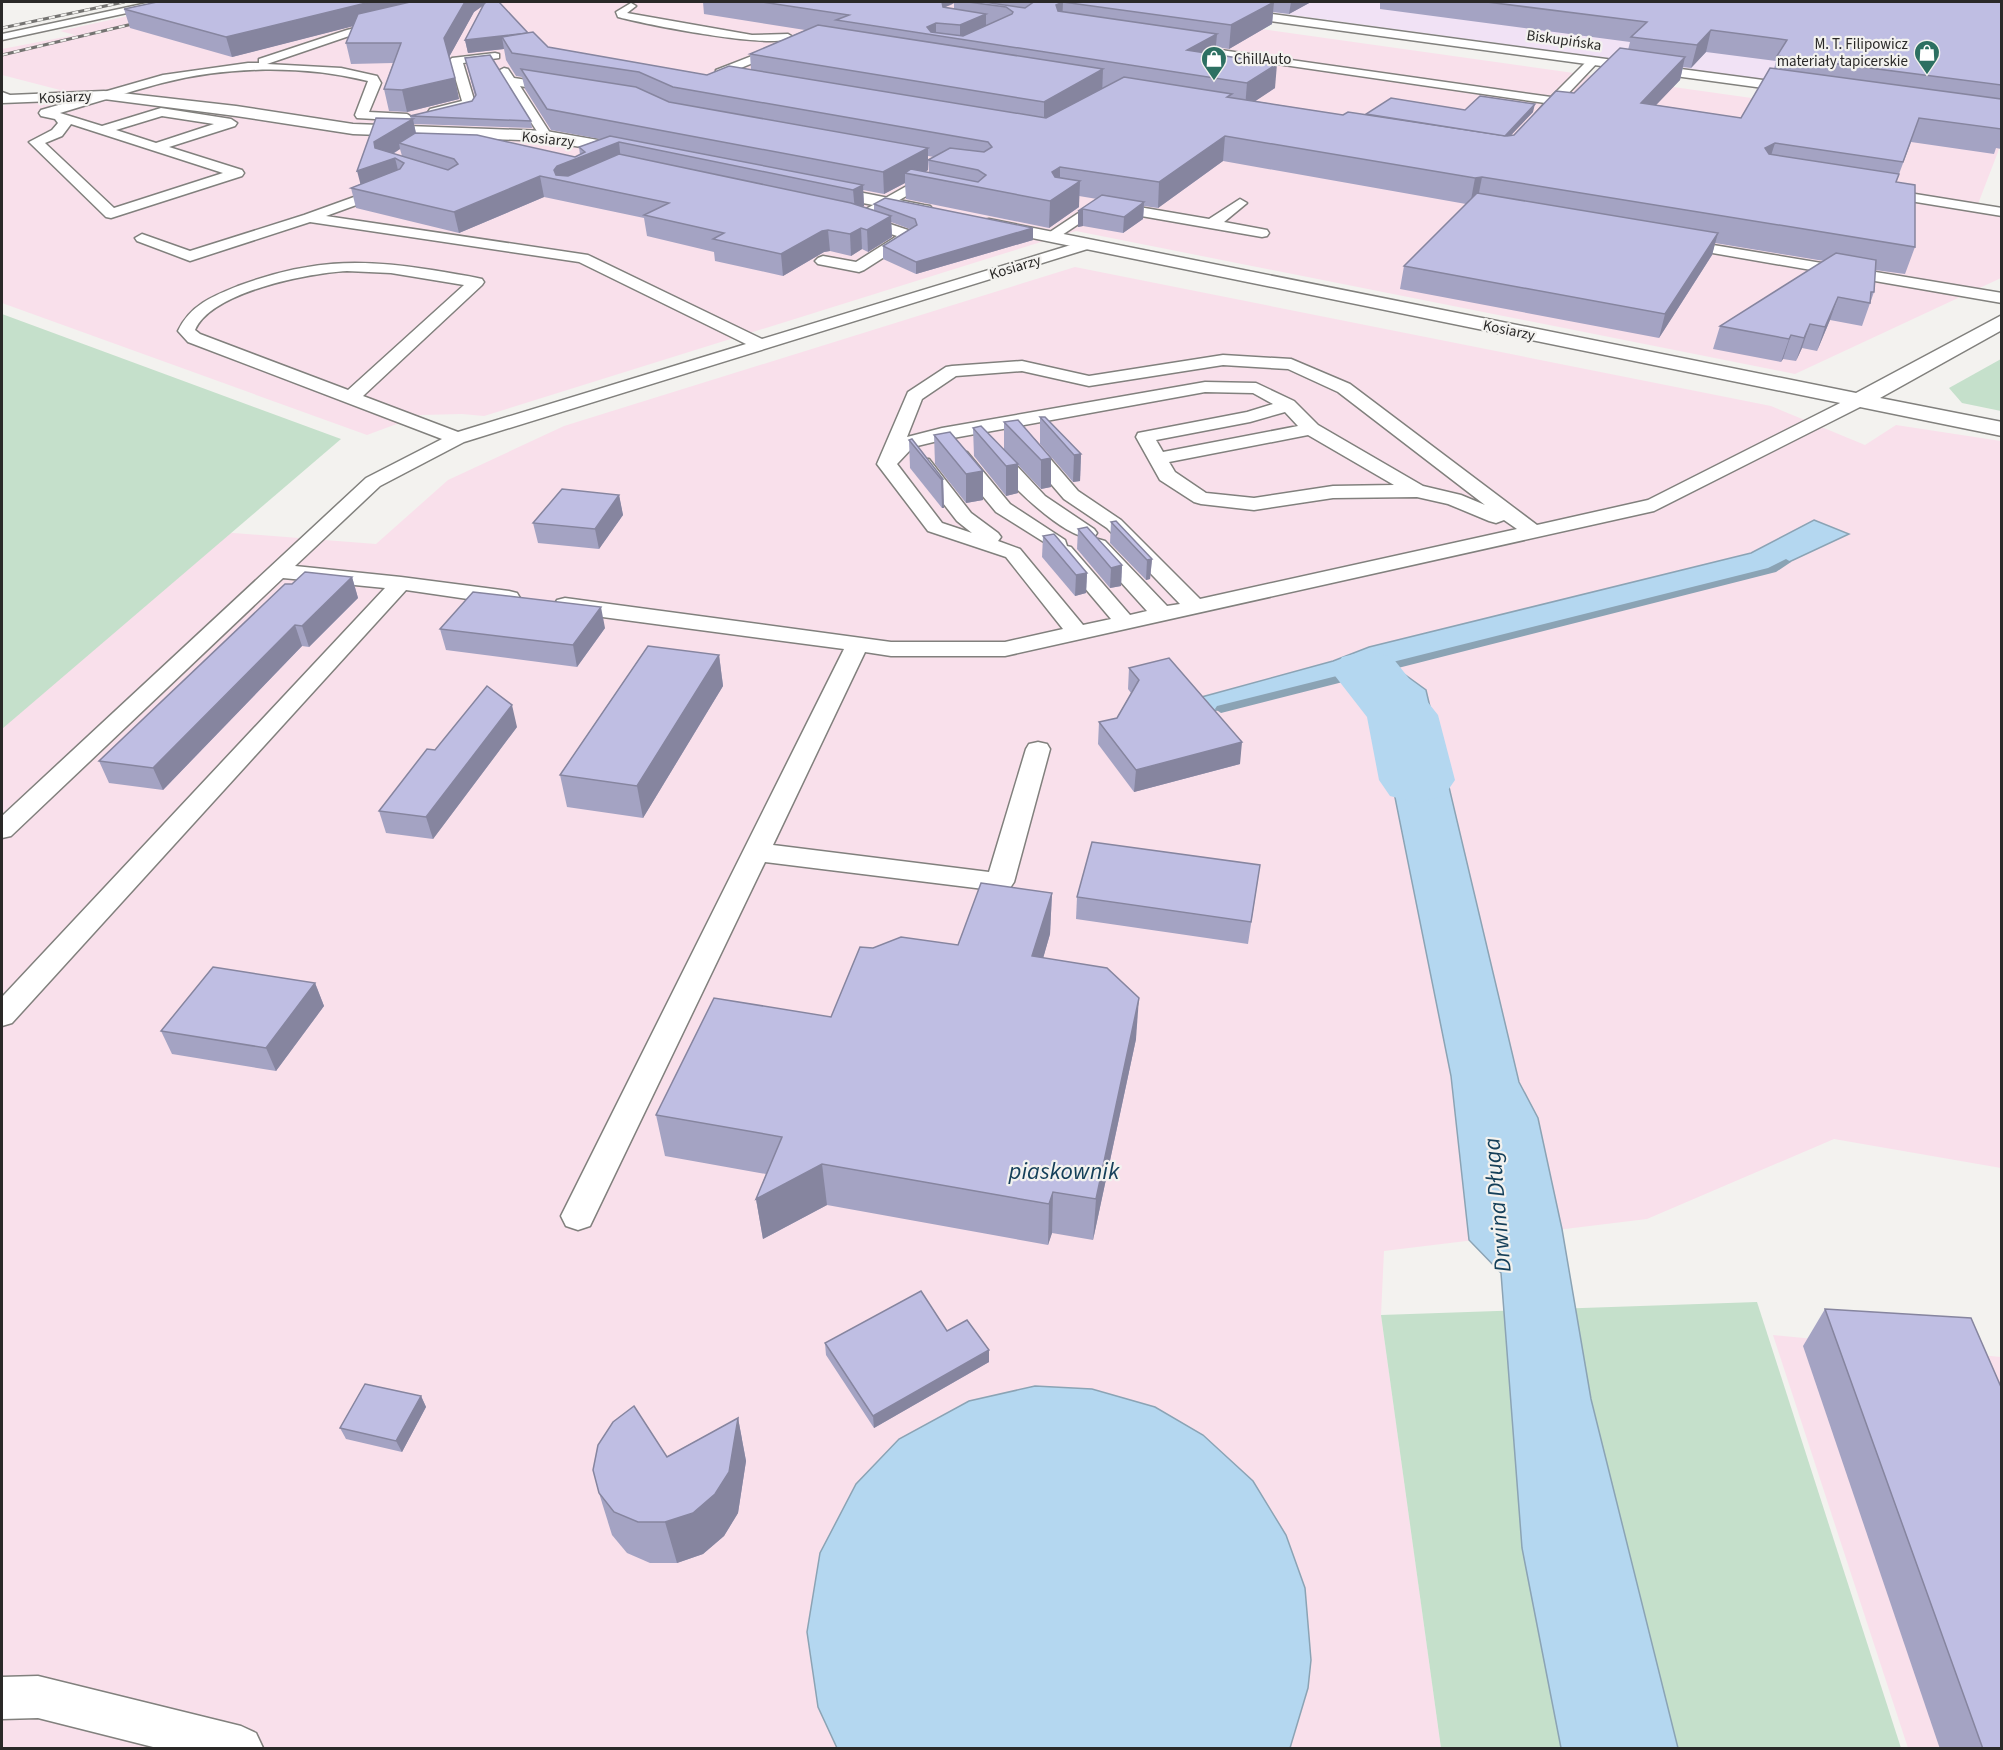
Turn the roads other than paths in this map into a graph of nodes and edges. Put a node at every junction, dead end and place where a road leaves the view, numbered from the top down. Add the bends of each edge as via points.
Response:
1 (164, 2) edge
2 (1159, 2) edge
3 (631, 6) dead end
4 (403, 18) edge
5 (2, 37) edge
6 (1168, 46) edge
7 (1593, 61) junction
8 (248, 66) junction
9 (510, 81) junction
10 (752, 86) edge
11 (576, 91) edge
12 (1817, 92) edge
13 (104, 95) junction
14 (2, 96) edge
15 (1554, 101) junction
16 (59, 116) junction
17 (1532, 124) edge
18 (402, 125) junction
19 (102, 130) junction
20 (437, 133) junction
21 (546, 136) junction
22 (416, 146) edge
23 (156, 147) junction
24 (614, 148) junction
25 (594, 156) edge
26 (642, 159) edge
27 (925, 162) edge
28 (399, 184) edge
29 (802, 185) edge
30 (908, 189) junction
31 (1861, 189) edge
32 (931, 193) edge
33 (1080, 201) edge
34 (884, 202) junction
35 (1240, 203) dead end
36 (1098, 204) junction
37 (2001, 212) edge
38 (939, 213) edge
39 (309, 218) junction
40 (973, 220) edge
41 (1212, 224) junction
42 (1262, 233) dead end
43 (1050, 236) junction
44 (142, 238) dead end
45 (1664, 241) edge
46 (1089, 244) junction
47 (823, 261) dead end
48 (2001, 298) edge
49 (2001, 321) edge
50 (761, 345) junction
51 (1089, 381) junction
52 (350, 398) junction
53 (1858, 401) junction
54 (1288, 405) junction
55 (1043, 416) junction
56 (1008, 422) junction
57 (970, 429) junction
58 (1311, 429) junction
59 (2001, 429) edge
60 (942, 434) junction
61 (457, 438) junction
62 (906, 443) junction
63 (1158, 459) junction
64 (887, 464) junction
65 (1417, 491) junction
66 (1071, 495) junction
67 (1038, 500) junction
68 (1003, 508) junction
69 (964, 518) junction
70 (1007, 530) junction
71 (1533, 532) junction
72 (1087, 533) junction
73 (1058, 544) junction
74 (1013, 553) junction
75 (278, 571) junction
76 (401, 583) junction
77 (1196, 607) junction
78 (1162, 614) junction
79 (1125, 622) junction
80 (1078, 633) junction
81 (858, 644) junction
82 (1038, 748) dead end
83 (2, 830) edge
84 (756, 852) junction
85 (2, 1015) edge
86 (578, 1216) dead end
87 (2, 1698) edge
88 (242, 1749) edge

1 - 5 lane
2 - 7 street, Biskupińska
3 - 10 lane via 624,8 622,15 752,38 802,41 720,72 721,79
4 - 8 lane
6 - 15 lane
7 - 12 street, Biskupińska
7 - 15 lane
8 - 13 lane via 164,79
8 - 18 lane via 341,71 374,79 361,115
9 - 11 lane
9 - 18 lane via 499,55 459,56 473,107
9 - 21 lane
13 - 14 street, Kosiarzy via 7,100
13 - 16 lane via 45,113
13 - 18 street, Kosiarzy via 353,129
15 - 17 lane
16 - 19 lane
16 - 23 lane via 65,123 57,133 36,142 111,214 237,173
18 - 20 street, Kosiarzy
19 - 23 lane
19 - 23 lane via 161,112 231,123
20 - 21 street, Kosiarzy
20 - 22 lane
21 - 24 street, Kosiarzy
24 - 25 lane
24 - 26 street, Kosiarzy
27 - 30 lane via 948,167
28 - 39 lane
29 - 34 street
30 - 32 lane
30 - 34 lane
31 - 37 lane
33 - 36 lane
34 - 38 street
34 - 47 lane via 851,216 909,235 860,267
35 - 41 lane
36 - 41 lane
36 - 43 lane
39 - 44 lane via 190,256
39 - 50 lane via 583,258
40 - 43 street, Kosiarzy
41 - 42 lane
43 - 46 street, Kosiarzy
45 - 48 lane
46 - 50 lane, Kosiarzy
46 - 53 street, Kosiarzy
49 - 53 street
50 - 61 lane, Kosiarzy
51 - 55 lane
51 - 64 lane via 1022,366 952,371 914,396
51 - 71 lane via 1223,360 1291,364 1344,388
52 - 52 lane via 194,338 186,331 189,322 209,304 265,281 316,270 363,266 476,282
52 - 61 lane
53 - 59 street, Kosiarzy
53 - 71 lane via 1654,505
54 - 55 lane via 1256,388 1205,387
54 - 58 lane
54 - 63 lane via 1250,417 1145,437
55 - 56 lane
56 - 57 lane
56 - 66 lane
57 - 60 lane
57 - 67 lane
58 - 63 lane
58 - 65 lane
60 - 62 lane
60 - 68 lane
61 - 75 lane, Kosiarzy via 374,482
62 - 64 lane
62 - 69 lane
63 - 65 lane via 1167,476 1201,498 1254,504 1334,492
64 - 74 lane via 935,527
65 - 71 lane via 1454,499
66 - 72 lane
66 - 77 lane via 1114,524
67 - 72 lane
67 - 73 lane
68 - 70 lane
68 - 73 lane
69 - 70 lane
69 - 74 lane
70 - 73 lane
70 - 74 lane
71 - 77 lane
72 - 78 lane
73 - 79 lane
74 - 80 lane
75 - 76 lane
75 - 83 lane, Kosiarzy
76 - 81 lane
76 - 85 lane
77 - 78 lane
78 - 79 lane
79 - 80 lane
80 - 81 lane via 1005,649 891,649
81 - 84 lane
82 - 84 lane via 1000,882
84 - 86 lane
87 - 88 lane via 39,1697

